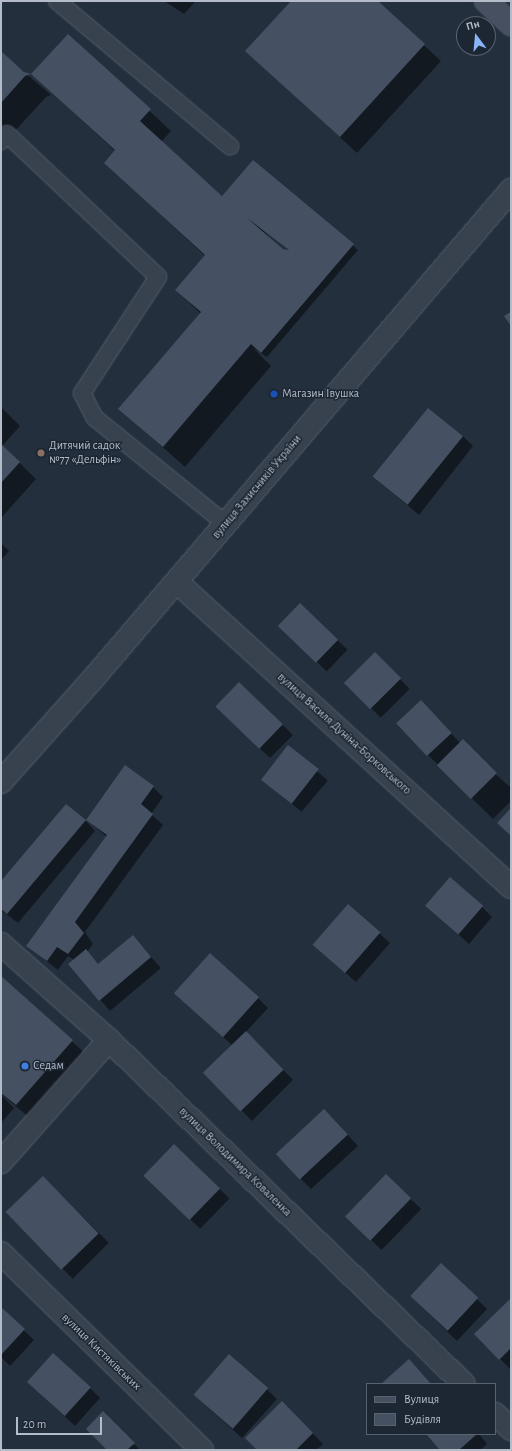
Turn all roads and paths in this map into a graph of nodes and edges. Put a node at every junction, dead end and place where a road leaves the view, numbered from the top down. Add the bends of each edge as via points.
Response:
1 (57, 1) edge
2 (486, 1) edge
3 (511, 24) edge
4 (1, 141) edge
5 (230, 146) dead end
6 (511, 190) edge
7 (226, 524) junction
8 (177, 582) junction
9 (1, 782) edge
10 (511, 887) edge
11 (1, 944) edge
12 (109, 1040) junction
13 (1, 1162) edge
14 (1, 1253) edge
15 (463, 1383) edge
16 (496, 1415) edge
17 (511, 1429) edge
18 (202, 1450) edge

1 - 5 lane
2 - 3 main road
4 - 7 lane via 7,134 158,277 82,393 95,418
6 - 7 street, вулиця Захисників України
7 - 8 street, вулиця Захисників України
8 - 9 street, вулиця Захисників України
8 - 10 street, вулиця Василя Дуніна-Борковського
11 - 12 street, вулиця Володимира Коваленка
12 - 13 street
12 - 15 street, вулиця Володимира Коваленка
14 - 18 street, вулиця Кистяківських
16 - 17 street

